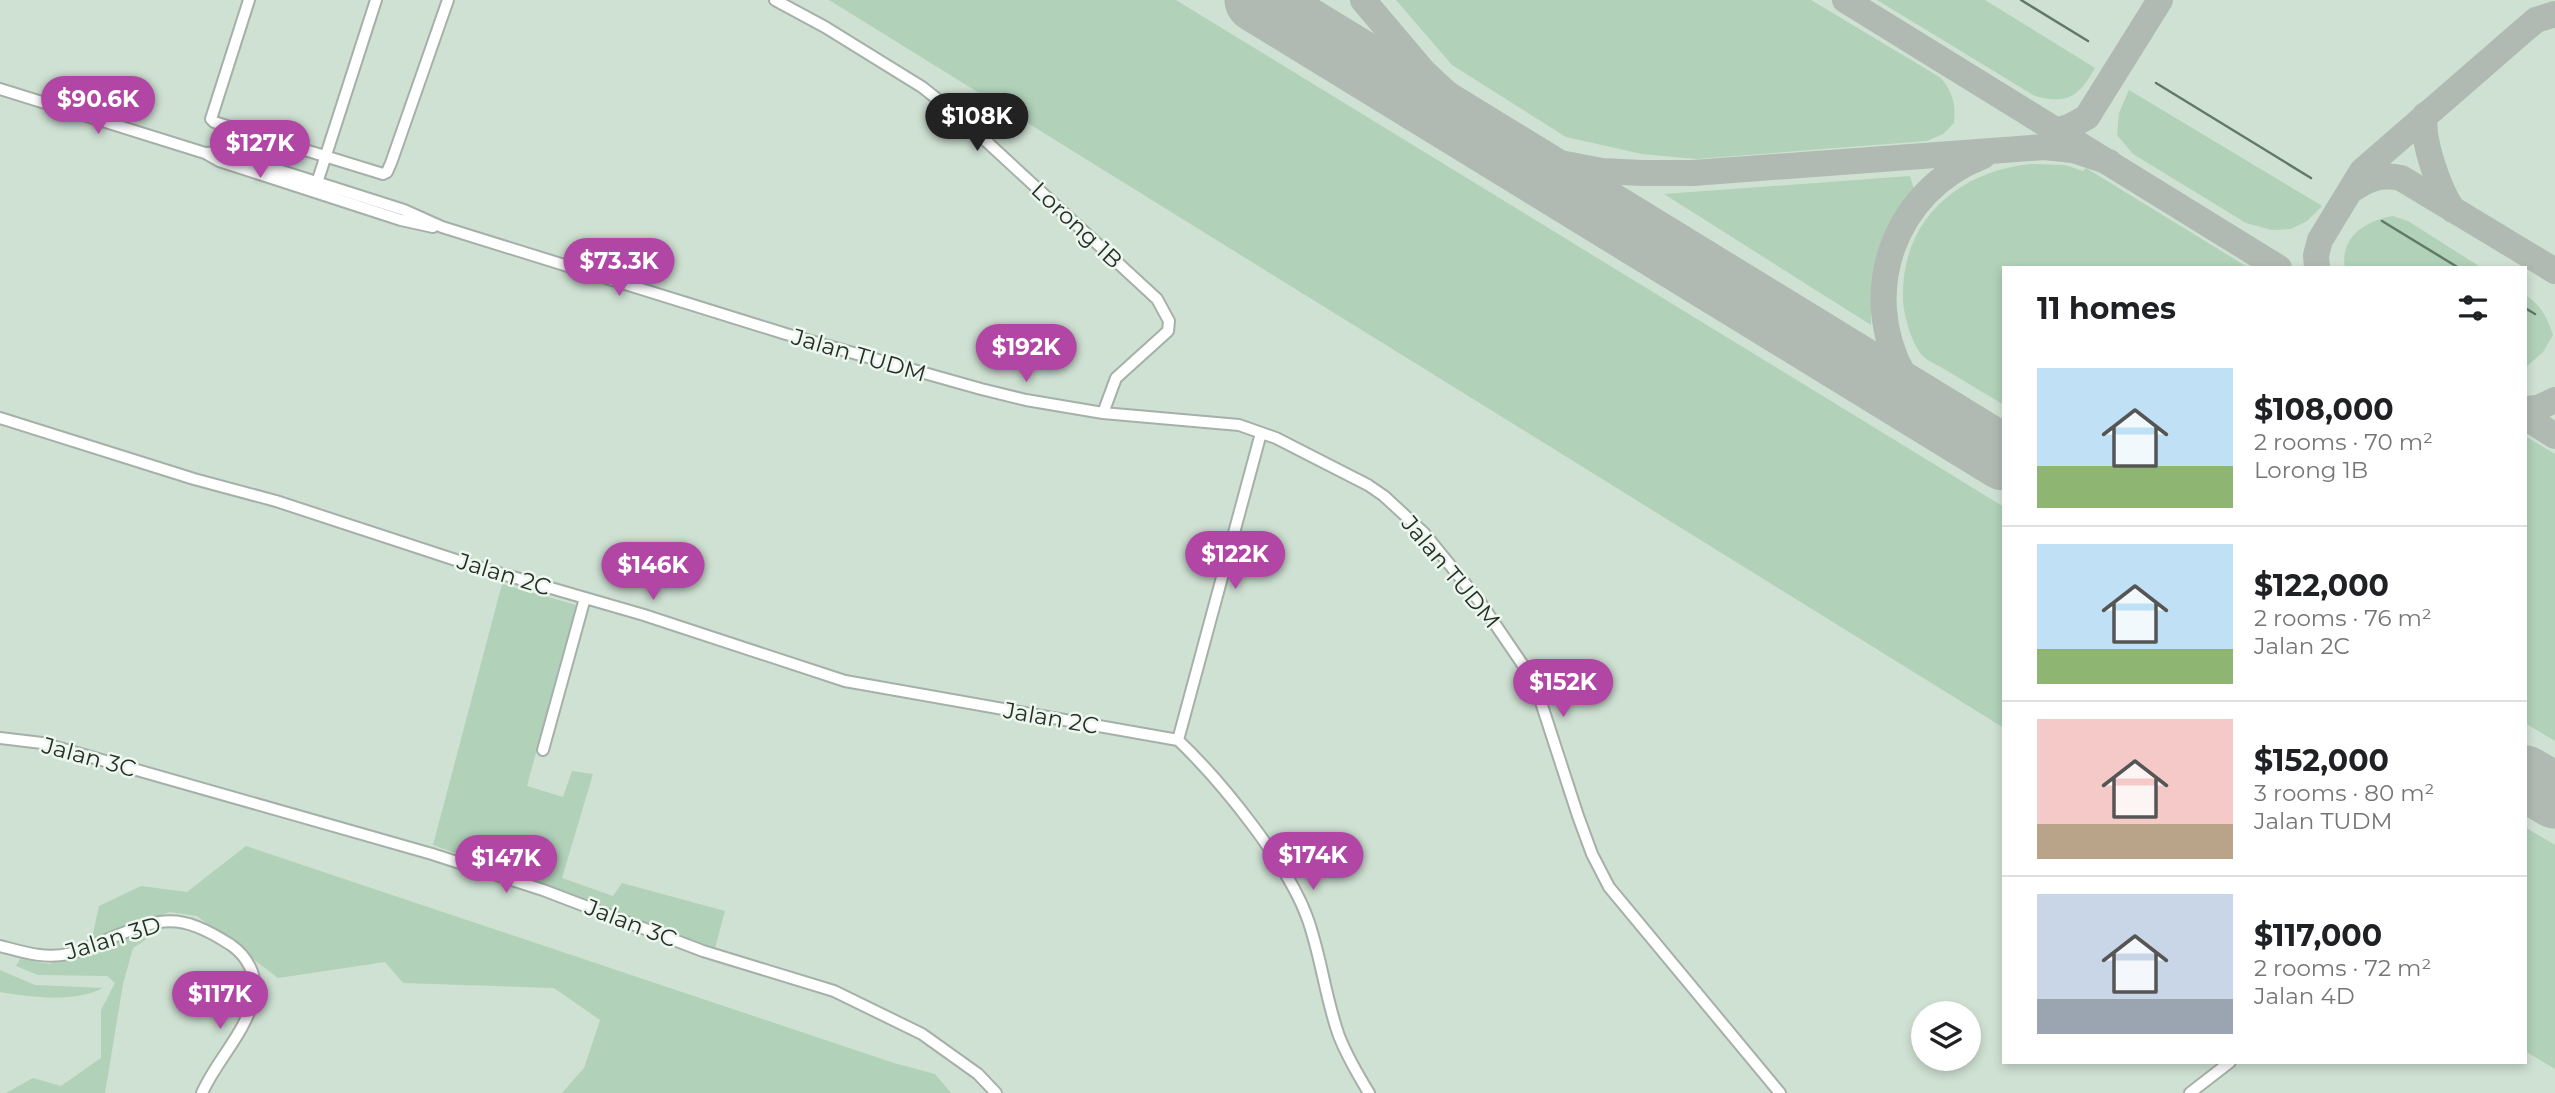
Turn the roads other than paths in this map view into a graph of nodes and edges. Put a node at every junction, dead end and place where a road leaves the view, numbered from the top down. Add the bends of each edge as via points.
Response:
1 (249, 0) edge
2 (376, 0) edge
3 (449, 0) edge
4 (775, 0) edge
5 (0, 89) edge
6 (326, 158) junction
7 (315, 187) junction
8 (1103, 413) junction
9 (0, 418) edge
10 (1261, 433) junction
11 (585, 598) junction
12 (0, 738) edge
13 (1178, 740) junction
14 (543, 750) dead end
15 (0, 946) edge
16 (2227, 1064) edge
17 (202, 1093) edge
18 (996, 1093) edge
19 (1369, 1093) edge
20 (1780, 1093) edge
21 (2190, 1093) edge

1 - 6 street via 211,119
2 - 6 street
3 - 6 street via 387,172
4 - 8 street, Lorong 1B via 922,86 1157,299 1169,321 1168,331 1116,378
5 - 7 street, Jalan TUDM via 219,161
6 - 7 street
7 - 8 street, Jalan TUDM via 401,220 442,227 913,371 1026,400
8 - 10 street, Jalan TUDM via 1239,425
9 - 11 street, Jalan 2C
10 - 13 street
10 - 20 street, Jalan TUDM via 1384,496 1424,533 1480,602 1537,690 1578,816 1609,887
11 - 13 street, Jalan 2C via 858,684
11 - 14 street
12 - 18 street, Jalan 3C via 43,743 432,854 543,890 703,951 834,991 922,1034 978,1074
13 - 19 street via 1283,869 1307,916 1339,1035
15 - 17 street, Jalan 3D via 38,956 69,954 162,920 207,929 236,948 252,970 255,992 247,1019
16 - 21 street

